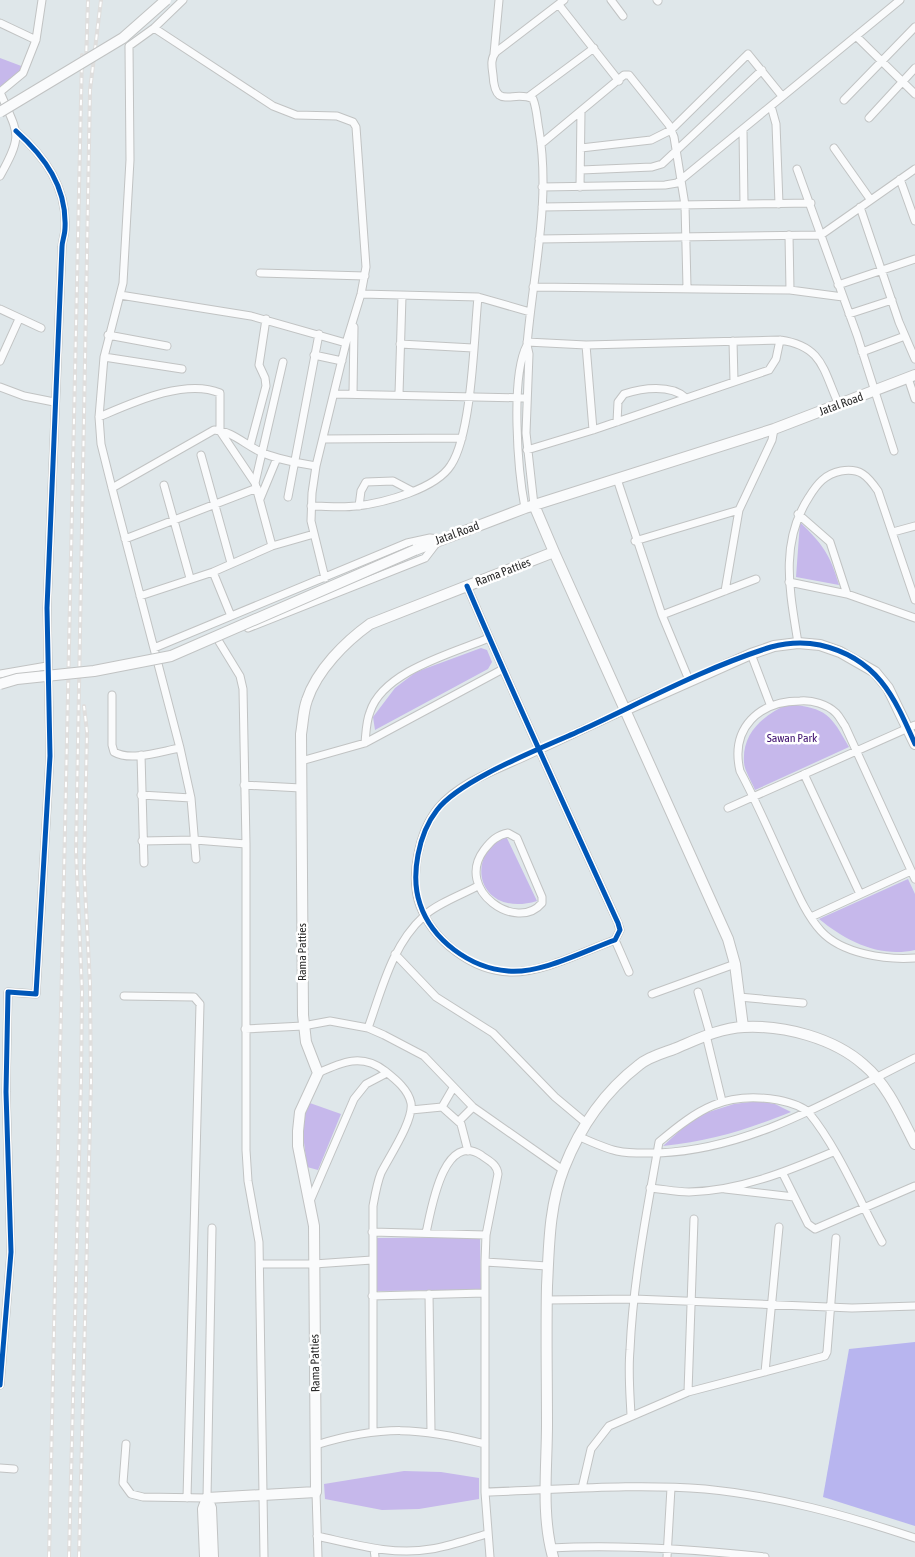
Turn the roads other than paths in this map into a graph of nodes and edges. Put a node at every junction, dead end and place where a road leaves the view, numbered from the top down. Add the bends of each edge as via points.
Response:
1 (42, 0) edge
2 (166, 0) edge
3 (183, 0) edge
4 (499, 0) edge
5 (611, 0) edge
6 (900, 0) edge
7 (561, 2) edge
8 (623, 16) dead end
9 (0, 23) edge
10 (915, 26) edge
11 (154, 28) junction
12 (856, 36) junction
13 (36, 40) junction
14 (594, 48) junction
15 (493, 55) junction
16 (881, 61) junction
17 (915, 68) edge
18 (762, 70) junction
19 (618, 80) junction
20 (902, 81) junction
21 (0, 92) edge
22 (915, 94) edge
23 (782, 96) junction
24 (528, 97) junction
25 (844, 100) dead end
26 (771, 106) junction
27 (4, 111) edge
28 (581, 111) junction
29 (0, 116) edge
30 (869, 118) dead end
31 (743, 129) junction
32 (672, 130) junction
33 (16, 131) junction
34 (541, 144) junction
35 (581, 148) junction
36 (834, 148) dead end
37 (676, 152) junction
38 (797, 169) dead end
39 (915, 169) edge
40 (581, 170) junction
41 (0, 176) edge
42 (683, 180) junction
43 (900, 180) junction
44 (542, 187) junction
45 (580, 187) junction
46 (870, 199) junction
47 (811, 203) junction
48 (744, 204) junction
49 (779, 204) junction
50 (685, 205) junction
51 (542, 207) junction
52 (860, 207) junction
53 (915, 221) edge
54 (789, 235) junction
55 (821, 235) junction
56 (687, 237) junction
57 (539, 239) junction
58 (915, 259) edge
59 (882, 269) junction
60 (260, 273) dead end
61 (365, 276) junction
62 (838, 285) junction
63 (533, 287) junction
64 (687, 287) junction
65 (790, 290) junction
66 (361, 294) junction
67 (120, 295) junction
68 (402, 296) junction
69 (478, 297) junction
70 (843, 297) junction
71 (892, 300) junction
72 (0, 309) edge
73 (530, 312) junction
74 (849, 314) junction
75 (354, 318) junction
76 (19, 319) junction
77 (266, 319) junction
78 (41, 328) dead end
79 (319, 334) junction
80 (108, 336) junction
81 (905, 336) junction
82 (780, 340) junction
83 (733, 341) junction
84 (346, 343) junction
85 (527, 343) junction
86 (400, 344) junction
87 (586, 345) junction
88 (167, 346) dead end
89 (473, 348) junction
90 (862, 352) junction
91 (314, 354) junction
92 (104, 357) junction
93 (342, 360) junction
94 (915, 360) edge
95 (0, 361) edge
96 (283, 362) dead end
97 (182, 369) dead end
98 (912, 376) edge
99 (734, 381) junction
100 (0, 387) edge
101 (876, 391) junction
102 (334, 394) junction
103 (352, 394) junction
104 (399, 394) junction
105 (468, 396) junction
106 (518, 398) junction
107 (527, 398) junction
108 (686, 398) junction
109 (915, 399) edge
110 (54, 402) junction
111 (839, 405) junction
112 (99, 417) junction
113 (617, 422) junction
114 (774, 428) junction
115 (592, 430) junction
116 (220, 431) junction
117 (462, 438) junction
118 (323, 439) junction
119 (250, 446) junction
120 (527, 450) junction
121 (894, 452) dead end
122 (263, 453) junction
123 (201, 455) dead end
124 (277, 458) junction
125 (294, 463) junction
126 (316, 466) junction
127 (616, 479) junction
128 (164, 485) dead end
129 (256, 486) junction
130 (112, 488) junction
131 (412, 491) junction
132 (288, 498) dead end
133 (260, 500) junction
134 (215, 504) junction
135 (311, 506) junction
136 (358, 506) junction
137 (530, 506) junction
138 (739, 510) junction
139 (798, 514) junction
140 (174, 520) junction
141 (915, 526) edge
142 (893, 532) junction
143 (314, 534) junction
144 (125, 539) junction
145 (440, 539) junction
146 (635, 541) junction
147 (272, 546) junction
148 (554, 552) junction
149 (231, 563) junction
150 (213, 572) junction
151 (190, 578) junction
152 (325, 578) junction
153 (756, 579) dead end
154 (789, 582) junction
155 (467, 586) junction
156 (725, 591) junction
157 (847, 594) junction
158 (140, 596) junction
159 (915, 600) edge
160 (662, 615) junction
161 (231, 616) junction
162 (915, 618) edge
163 (489, 638) junction
164 (218, 640) junction
165 (798, 643) junction
166 (154, 648) junction
167 (751, 654) junction
168 (47, 666) junction
169 (158, 666) junction
170 (503, 669) junction
171 (0, 674) edge
172 (689, 680) junction
173 (0, 684) edge
174 (112, 695) dead end
175 (770, 704) junction
176 (625, 710) junction
177 (912, 727) edge
178 (365, 743) junction
179 (915, 744) edge
180 (180, 748) junction
181 (540, 750) junction
182 (856, 751) junction
183 (141, 755) junction
184 (301, 760) junction
185 (804, 774) junction
186 (244, 785) junction
187 (301, 788) junction
188 (141, 795) junction
189 (754, 797) junction
190 (191, 798) junction
191 (728, 808) dead end
192 (195, 840) junction
193 (142, 841) junction
194 (246, 844) junction
195 (196, 858) dead end
196 (144, 863) dead end
197 (911, 871) junction
198 (915, 879) edge
199 (478, 886) junction
200 (860, 894) junction
201 (425, 914) junction
202 (811, 917) junction
203 (615, 940) junction
204 (395, 954) junction
205 (915, 958) edge
206 (735, 964) junction
207 (629, 972) dead end
208 (698, 992) dead end
209 (652, 994) dead end
210 (124, 996) dead end
211 (739, 997) junction
212 (803, 1003) dead end
213 (303, 1026) junction
214 (743, 1027) junction
215 (368, 1028) junction
216 (245, 1029) junction
217 (708, 1034) junction
218 (915, 1058) edge
219 (387, 1073) junction
220 (318, 1074) junction
221 (876, 1077) junction
222 (453, 1088) junction
223 (722, 1101) junction
224 (442, 1107) junction
225 (473, 1107) junction
226 (411, 1110) junction
227 (808, 1112) junction
228 (459, 1122) junction
229 (586, 1123) junction
230 (578, 1136) junction
231 (915, 1144) edge
232 (468, 1151) junction
233 (834, 1152) junction
234 (657, 1153) junction
235 (563, 1170) junction
236 (783, 1174) junction
237 (915, 1186) edge
238 (650, 1188) junction
239 (722, 1189) junction
240 (0, 1190) edge
241 (9, 1190) junction
242 (794, 1197) junction
243 (310, 1201) junction
244 (863, 1207) junction
245 (694, 1219) dead end
246 (779, 1227) dead end
247 (212, 1228) dead end
248 (372, 1232) junction
249 (426, 1233) junction
250 (486, 1236) junction
251 (836, 1238) dead end
252 (882, 1242) dead end
253 (372, 1260) junction
254 (485, 1262) junction
255 (260, 1264) junction
256 (314, 1264) junction
257 (547, 1266) junction
258 (485, 1293) junction
259 (429, 1294) junction
260 (372, 1296) junction
261 (634, 1299) junction
262 (547, 1300) junction
263 (692, 1301) junction
264 (773, 1305) junction
265 (915, 1306) edge
266 (830, 1307) junction
267 (2, 1334) edge
268 (765, 1372) junction
269 (0, 1385) edge
270 (688, 1392) junction
271 (631, 1415) junction
272 (374, 1430) junction
273 (431, 1431) junction
274 (126, 1444) dead end
275 (485, 1444) junction
276 (316, 1445) junction
277 (0, 1468) edge
278 (14, 1469) dead end
279 (582, 1488) junction
280 (671, 1488) junction
281 (547, 1490) junction
282 (316, 1492) junction
283 (485, 1492) junction
284 (262, 1495) junction
285 (187, 1498) junction
286 (207, 1498) junction
287 (487, 1534) junction
288 (317, 1536) junction
289 (915, 1538) edge
290 (668, 1547) junction
291 (374, 1549) junction
292 (431, 1553) edge
293 (551, 1553) edge
294 (205, 1557) edge
295 (212, 1557) edge
296 (264, 1557) edge
297 (318, 1557) edge
298 (375, 1557) edge
299 (490, 1557) edge
300 (667, 1557) edge
301 (765, 1557) edge

1 - 13 street
2 - 27 street, bridge via 123,38
3 - 11 street
4 - 15 street
5 - 8 street
6 - 12 street
7 - 14 street
7 - 15 street
9 - 13 street
10 - 16 street
11 - 61 street via 274,106 296,116 337,116 353,122
11 - 67 street via 130,46 130,168
12 - 16 street
12 - 23 street
13 - 21 street via 24,73
14 - 19 street
14 - 24 street
15 - 24 street via 493,82 497,94 505,98
16 - 20 street
16 - 25 street
17 - 20 street
18 - 23 street
18 - 32 street via 750,55 746,55
18 - 37 street
19 - 28 street
19 - 32 street via 628,75
20 - 22 street
20 - 30 street
21 - 27 street
23 - 26 street
24 - 34 street via 535,104
26 - 31 street
26 - 49 street via 776,124
27 - 29 street
27 - 33 street
28 - 34 street
28 - 35 street
31 - 42 street
31 - 48 street
32 - 35 street via 651,140
32 - 37 street
33 - 41 street via 14,151
33 - 110 street via 43,158 63,200 65,230
34 - 44 street
35 - 40 street
36 - 46 street
37 - 40 street via 657,166
37 - 42 street
38 - 47 street
39 - 43 street
40 - 45 street
42 - 45 street via 672,185
42 - 50 street
43 - 46 street
43 - 53 street
44 - 45 street
44 - 51 street
46 - 52 street
47 - 49 street
47 - 55 street
48 - 49 street
48 - 50 street
50 - 51 street
50 - 56 street
51 - 57 street
52 - 55 street
52 - 59 street
54 - 55 street
54 - 56 street
54 - 65 street
55 - 62 street
56 - 57 street
56 - 64 street
57 - 63 street
58 - 59 street
59 - 62 street
59 - 71 street
60 - 61 street
61 - 66 street
62 - 70 street
63 - 64 street
63 - 73 street
64 - 65 street
65 - 70 street
66 - 68 street
66 - 75 street
67 - 77 street
67 - 80 street
68 - 69 street
68 - 86 street
69 - 73 street
69 - 89 street
70 - 74 street
71 - 74 street
71 - 81 street
72 - 76 street
73 - 85 street
74 - 90 street
75 - 84 street
75 - 103 street
76 - 78 street
76 - 95 street
77 - 79 street
77 - 119 street via 259,364 266,386
79 - 84 street
79 - 91 street
80 - 88 street
80 - 92 street
81 - 90 street
81 - 94 street
82 - 83 street
82 - 99 street via 776,359 769,370
82 - 111 street via 797,343 813,351
83 - 87 street
83 - 99 street
84 - 93 street
85 - 87 street
85 - 106 street via 522,358
85 - 107 street
86 - 89 street
86 - 104 street
87 - 115 street
89 - 105 street
90 - 101 street
91 - 93 street
91 - 125 street
92 - 97 street
92 - 112 street
93 - 102 street
96 - 122 street
98 - 101 street, Jatal Road
98 - 109 street
99 - 108 street
100 - 110 street
101 - 111 street, Jatal Road
101 - 121 street
102 - 103 street
102 - 118 street
103 - 104 street
104 - 105 street
105 - 106 street
105 - 117 street
106 - 107 street
106 - 137 street via 519,469
107 - 120 street
108 - 113 street
108 - 113 street via 671,390 640,390 624,394 618,402
110 - 168 street
111 - 114 street, Jatal Road
112 - 116 street via 170,390 218,392 222,396
112 - 130 street via 101,444
113 - 115 street
114 - 127 street, Jatal Road
114 - 138 street via 772,440
115 - 120 street
116 - 119 street
116 - 129 street
116 - 130 street via 210,432
117 - 118 street
117 - 131 street via 457,454 443,474 430,484
118 - 126 street
119 - 122 street
120 - 137 street
122 - 124 street
122 - 129 street
123 - 134 street
124 - 125 street
124 - 133 street
125 - 126 street
125 - 132 street
126 - 135 street
127 - 137 street, Jatal Road
127 - 146 street
128 - 140 street
129 - 133 street
129 - 134 street
130 - 144 street
131 - 136 street
131 - 136 street via 392,481 366,482
133 - 147 street
134 - 140 street
134 - 149 street
135 - 136 street
135 - 143 street
137 - 145 street, Jatal Road
137 - 148 street
138 - 146 street
138 - 156 street
139 - 142 street via 824,478 834,472 855,470 868,476 878,491
139 - 154 street via 790,554
139 - 157 street via 830,542
140 - 144 street
140 - 151 street
141 - 142 street
142 - 159 street
143 - 147 street
143 - 152 street
144 - 158 street
145 - 152 street via 407,543
145 - 164 street via 425,558
145 - 173 street, Jatal Road, bridge via 171,656
146 - 160 street
147 - 149 street
148 - 155 street, Rama Patties
148 - 176 street
149 - 150 street
150 - 151 street
150 - 161 street
151 - 158 street
152 - 161 street
153 - 156 street
154 - 157 street
154 - 165 street
155 - 163 street
155 - 184 street, Rama Patties via 370,624 346,644 307,700 301,734
156 - 160 street
157 - 162 street
158 - 166 street
160 - 172 street
161 - 166 street
163 - 170 street
163 - 178 street via 414,669 392,683 370,713
164 - 169 street
164 - 186 street via 242,682
165 - 167 street via 774,646
165 - 177 street via 820,645 840,652 875,672
166 - 169 street
167 - 172 street
167 - 175 street
168 - 171 street
168 - 241 street via 50,756 36,994 8,992 6,1092
169 - 180 street
170 - 178 street
170 - 181 street
172 - 176 street
174 - 183 street via 112,749 120,755
175 - 182 street via 807,700 823,705 836,713
175 - 189 street via 749,722 738,749 740,771
176 - 181 street
176 - 206 street via 728,939
177 - 179 street
177 - 182 street
178 - 184 street
180 - 183 street
180 - 190 street
181 - 201 street via 467,784 438,809 428,824 418,857 417,894
181 - 203 street via 618,923 620,930
182 - 185 street
182 - 197 street
183 - 188 street
184 - 187 street, Rama Patties
185 - 189 street
185 - 200 street
186 - 187 street
186 - 194 street
187 - 213 street, Rama Patties
188 - 190 street
188 - 193 street
189 - 191 street
189 - 202 street
190 - 192 street
192 - 193 street
192 - 194 street
192 - 195 street
193 - 196 street
194 - 216 street
197 - 198 street
197 - 200 street
199 - 199 street via 490,902 500,908 526,912 542,903 518,838 508,833 492,840 478,860
199 - 201 street
200 - 202 street
201 - 203 street via 451,948 492,970 528,970
201 - 204 street
202 - 205 street via 822,932 841,945 872,955
203 - 207 street
204 - 215 street
204 - 229 street via 436,997 493,1033
206 - 209 street
206 - 211 street
208 - 217 street
210 - 285 street via 194,997 200,1004
211 - 212 street
211 - 214 street
213 - 215 street via 330,1021
213 - 216 street
213 - 220 street, Rama Patties
214 - 217 street
214 - 221 street via 787,1031 816,1038 864,1064
215 - 222 street via 424,1056
216 - 255 street via 246,1168
217 - 223 street
217 - 229 street via 641,1063 615,1086
218 - 221 street
219 - 220 street via 360,1059
219 - 226 street via 408,1093
219 - 243 street via 366,1084 354,1099
220 - 243 street, Rama Patties via 300,1112 298,1131 298,1146
221 - 227 street
221 - 231 street
222 - 224 street
222 - 225 street
223 - 227 street via 747,1096 771,1099 788,1102
223 - 234 street via 703,1108 679,1125 659,1142
224 - 226 street
224 - 228 street
225 - 228 street
225 - 235 street
226 - 248 street via 377,1185
227 - 233 street
227 - 234 street via 727,1142
228 - 232 street
229 - 230 street
230 - 234 street via 619,1152
230 - 235 street
232 - 249 street via 461,1152 447,1164 435,1192
232 - 250 street via 476,1152 497,1168
233 - 236 street
233 - 244 street
234 - 238 street
235 - 257 street via 552,1213
236 - 239 street
236 - 242 street
237 - 244 street
238 - 239 street via 689,1192
238 - 261 street
239 - 242 street
240 - 241 street
241 - 267 street via 11,1252
242 - 244 street via 808,1224 815,1229
243 - 256 street, Rama Patties
244 - 252 street
245 - 263 street
246 - 264 street
247 - 286 street
248 - 249 street
248 - 253 street
249 - 250 street
250 - 254 street
251 - 266 street
253 - 256 street
253 - 260 street
254 - 257 street
254 - 258 street
255 - 256 street
255 - 284 street
256 - 276 street, Rama Patties
257 - 262 street
258 - 259 street
258 - 275 street
259 - 260 street
259 - 273 street
260 - 272 street
261 - 262 street
261 - 263 street
261 - 271 street via 629,1352
262 - 281 street
263 - 264 street
263 - 270 street
264 - 266 street
264 - 268 street
265 - 266 street
266 - 268 street via 824,1356
267 - 269 street
268 - 270 street
270 - 271 street
271 - 279 street via 609,1426 591,1449
272 - 273 street
272 - 276 street
273 - 275 street
274 - 285 street via 124,1483 127,1491 143,1497
275 - 283 street
276 - 282 street, Rama Patties
277 - 278 street
279 - 280 street
279 - 281 street
280 - 289 street via 782,1500
280 - 290 street
281 - 283 street
281 - 293 street
282 - 284 street
282 - 288 street
283 - 287 street
284 - 286 street
284 - 296 street
285 - 286 street
286 - 294 street via 203,1509
286 - 295 street via 211,1508
287 - 292 street
287 - 299 street
288 - 291 street
288 - 297 street
290 - 293 street via 600,1546
290 - 300 street
290 - 301 street
291 - 292 street
291 - 298 street

